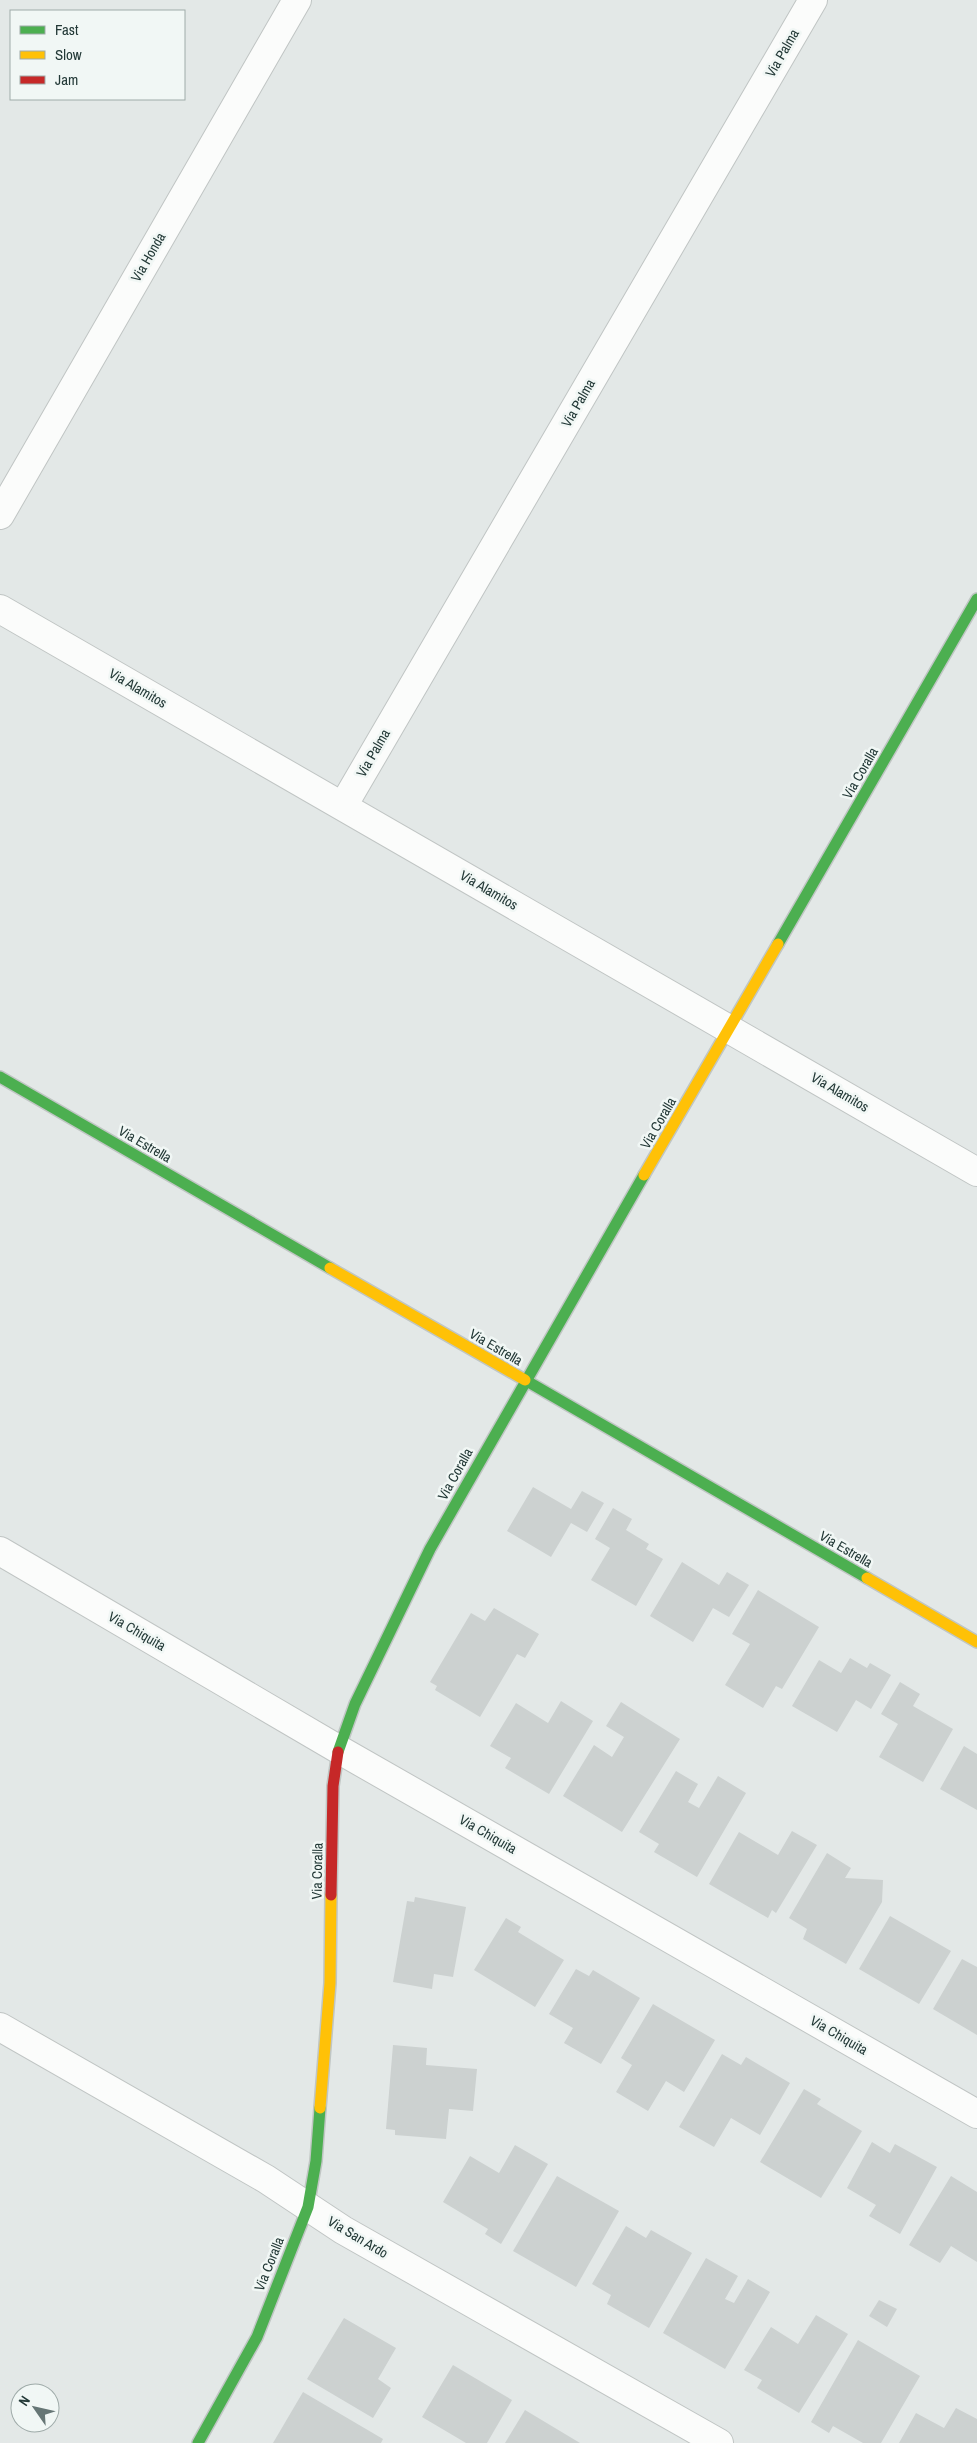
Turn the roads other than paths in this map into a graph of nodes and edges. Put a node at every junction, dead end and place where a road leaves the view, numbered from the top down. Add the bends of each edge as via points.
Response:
1 (296, 0) edge
2 (813, 0) edge
3 (0, 514) edge
4 (977, 600) edge
5 (0, 609) edge
6 (343, 806) junction
7 (730, 1029) junction
8 (0, 1077) edge
9 (977, 1172) edge
10 (524, 1382) junction
11 (0, 1551) edge
12 (977, 1642) edge
13 (338, 1749) junction
14 (0, 2027) edge
15 (977, 2114) edge
16 (308, 2207) junction
17 (198, 2443) edge
18 (719, 2443) edge

1 - 3 street, Via Honda
2 - 6 street, Via Palma
4 - 7 street, Via Coralla
5 - 6 street, Via Alamitos
6 - 7 street, Via Alamitos
7 - 9 street, Via Alamitos
7 - 10 street, Via Coralla
8 - 10 street, Via Estrella
10 - 12 street, Via Estrella
10 - 13 street, Via Coralla via 430,1549 355,1704
11 - 13 street, Via Chiquita
13 - 15 street, Via Chiquita
13 - 16 street, Via Coralla via 333,1800 330,1983 316,2161
14 - 16 street, Via San Ardo via 258,2174
16 - 17 street, Via Coralla via 257,2337
16 - 18 street, Via San Ardo

